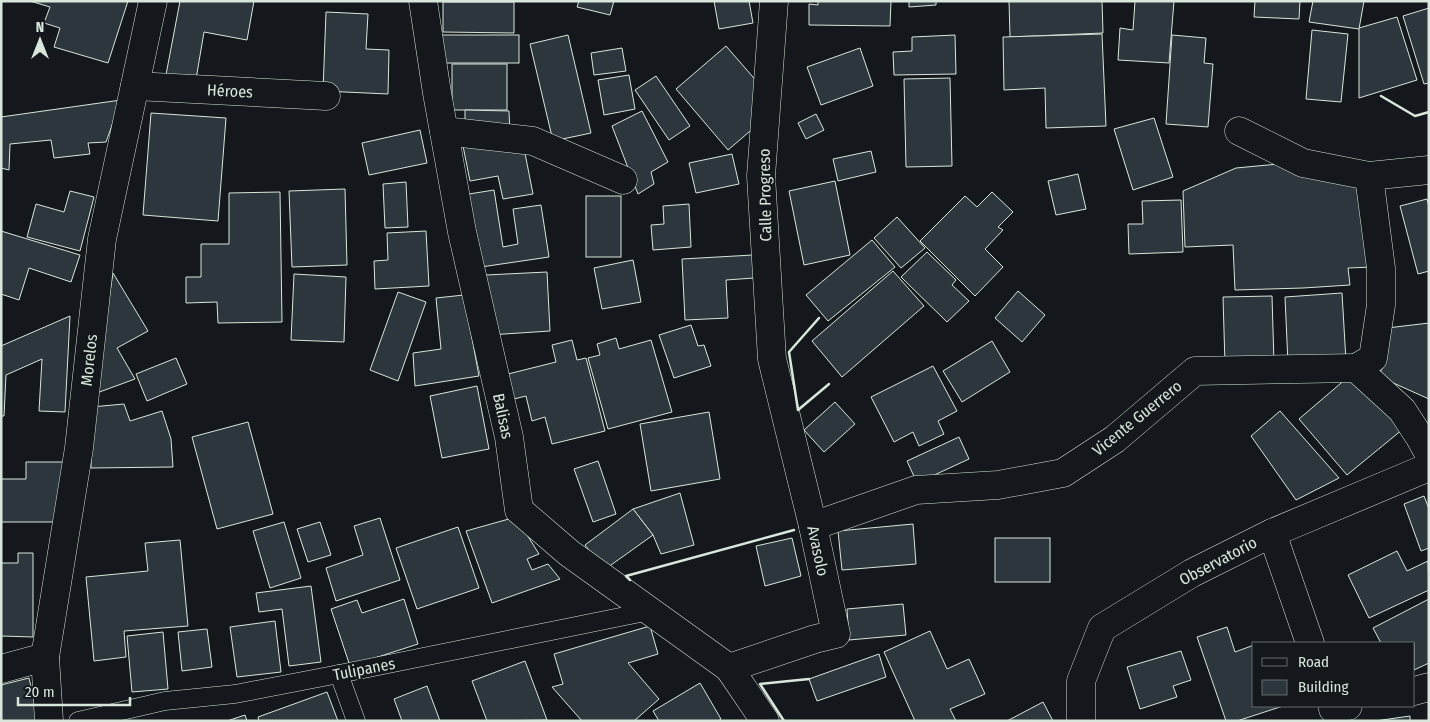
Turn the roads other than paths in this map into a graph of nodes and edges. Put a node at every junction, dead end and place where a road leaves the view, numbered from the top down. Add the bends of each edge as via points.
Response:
1 (153, 1) edge
2 (423, 1) edge
3 (774, 1) edge
4 (135, 86) junction
5 (326, 96) dead end
6 (444, 131) junction
7 (1239, 131) dead end
8 (1429, 170) edge
9 (1369, 176) junction
10 (623, 180) dead end
11 (772, 360) joint
12 (1356, 368) junction
13 (1429, 454) edge
14 (1429, 467) edge
15 (813, 526) junction
16 (1272, 533) junction
17 (650, 611) junction
18 (1310, 642) edge
19 (45, 657) junction
20 (729, 668) junction
21 (1, 669) edge
22 (339, 674) junction
23 (1429, 687) edge
24 (1415, 691) edge
25 (49, 721) edge
26 (78, 721) edge
27 (356, 721) edge
28 (765, 721) edge
29 (1081, 721) edge

1 - 4 street, Morelos
2 - 6 street, Balisas
3 - 11 street, Calle Progreso via 761,176
4 - 5 street, Héroes
4 - 19 street, Morelos via 102,239 79,448
6 - 10 street via 533,141
6 - 17 street, Balisas via 462,232 509,437 519,510 569,553
7 - 9 street via 1303,162
8 - 9 street
9 - 12 street via 1382,268 1382,305 1373,358
11 - 15 street, Avasolo
12 - 13 street via 1402,410
12 - 15 street, Vicente Guerrero via 1195,371 1115,439 1063,473 998,485 916,490
14 - 16 street, Observatorio
15 - 20 street, Avasolo via 836,634
16 - 18 street
16 - 29 street, Observatorio via 1192,573 1102,628 1081,681
17 - 20 street, Balisas
17 - 22 lane, Tulipanes
19 - 21 street
19 - 25 street, Morelos
20 - 28 street, Balisas
22 - 26 lane, Tulipanes via 235,694 165,701
22 - 27 lane
23 - 24 street

